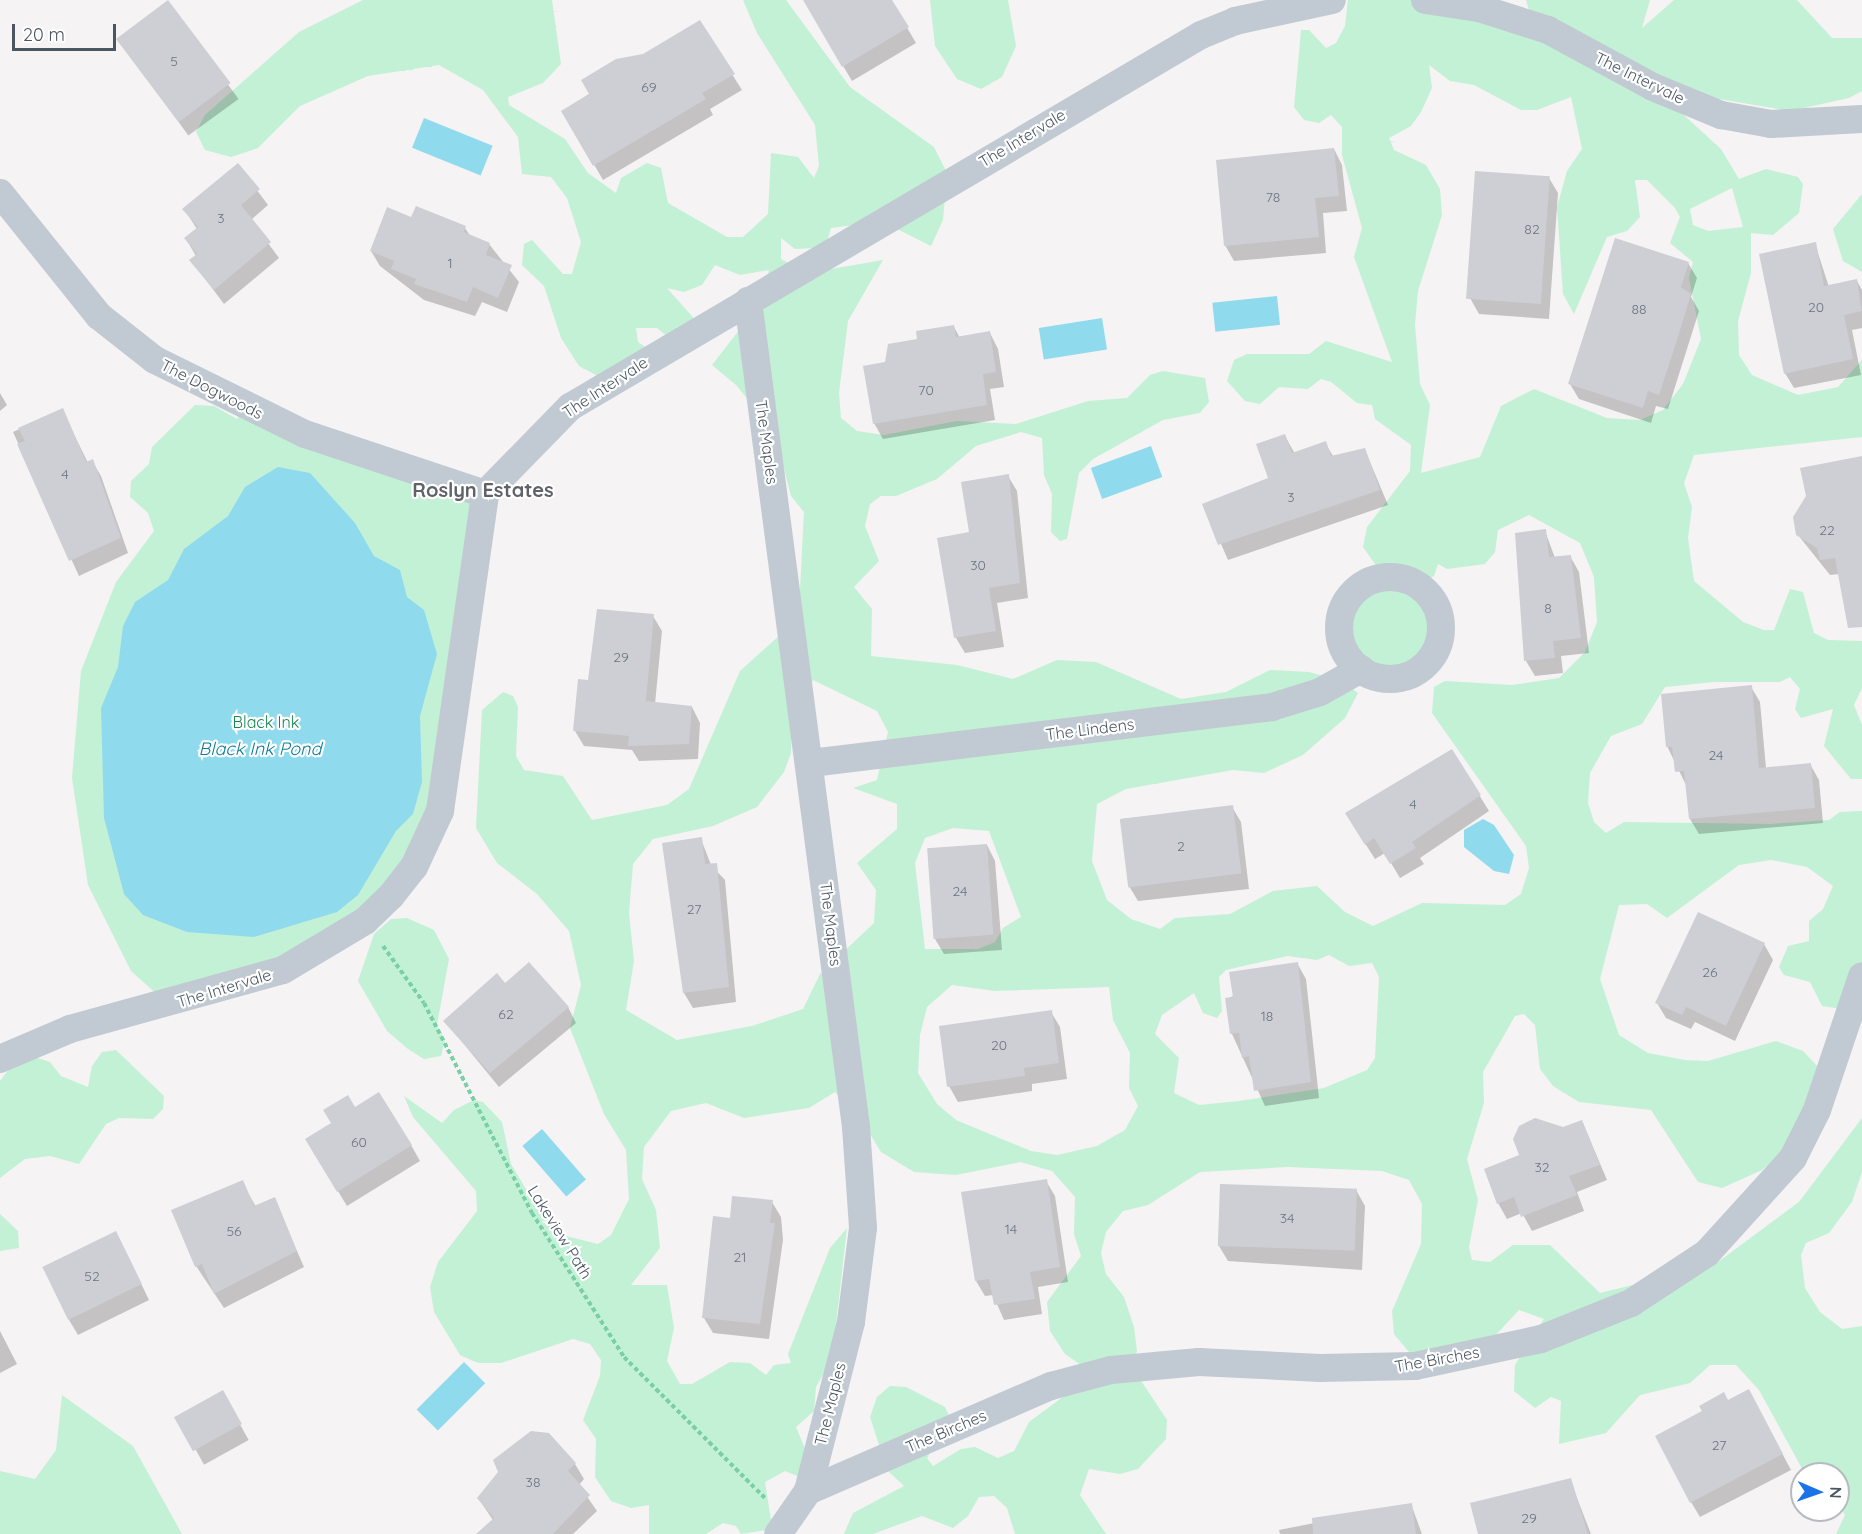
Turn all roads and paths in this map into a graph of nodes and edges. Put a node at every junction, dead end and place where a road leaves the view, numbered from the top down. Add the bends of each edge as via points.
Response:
1 (1332, 0) edge
2 (1425, 0) edge
3 (1862, 119) edge
4 (0, 193) edge
5 (748, 301) junction
6 (485, 494) junction
7 (1361, 669) dead end
8 (811, 763) junction
9 (365, 921) junction
10 (1860, 990) edge
11 (0, 1059) edge
12 (808, 1491) junction
13 (777, 1529) edge

1 - 5 street, The Intervale via 1235,21 1201,35
2 - 3 street, The Intervale via 1479,8 1548,30 1653,87 1721,115 1772,124
4 - 6 street, The Dogwoods via 99,316 154,360 305,434
5 - 6 street, The Intervale via 570,407
5 - 8 street, The Maples
6 - 9 street, The Intervale via 440,811 414,867
7 - 8 street, The Lindens via 1320,692 1272,706
8 - 12 street, The Maples via 859,1149 863,1228 851,1322
9 - 11 street, The Intervale via 311,956 253,982 70,1029
9 - 13 path, Lakeview Path via 424,1003 532,1213 624,1357
10 - 12 street, The Birches via 1814,1118 1784,1171 1707,1253 1631,1303 1541,1339 1415,1366 1320,1368 1200,1362 1111,1370 1051,1386
12 - 13 street, The Maples

